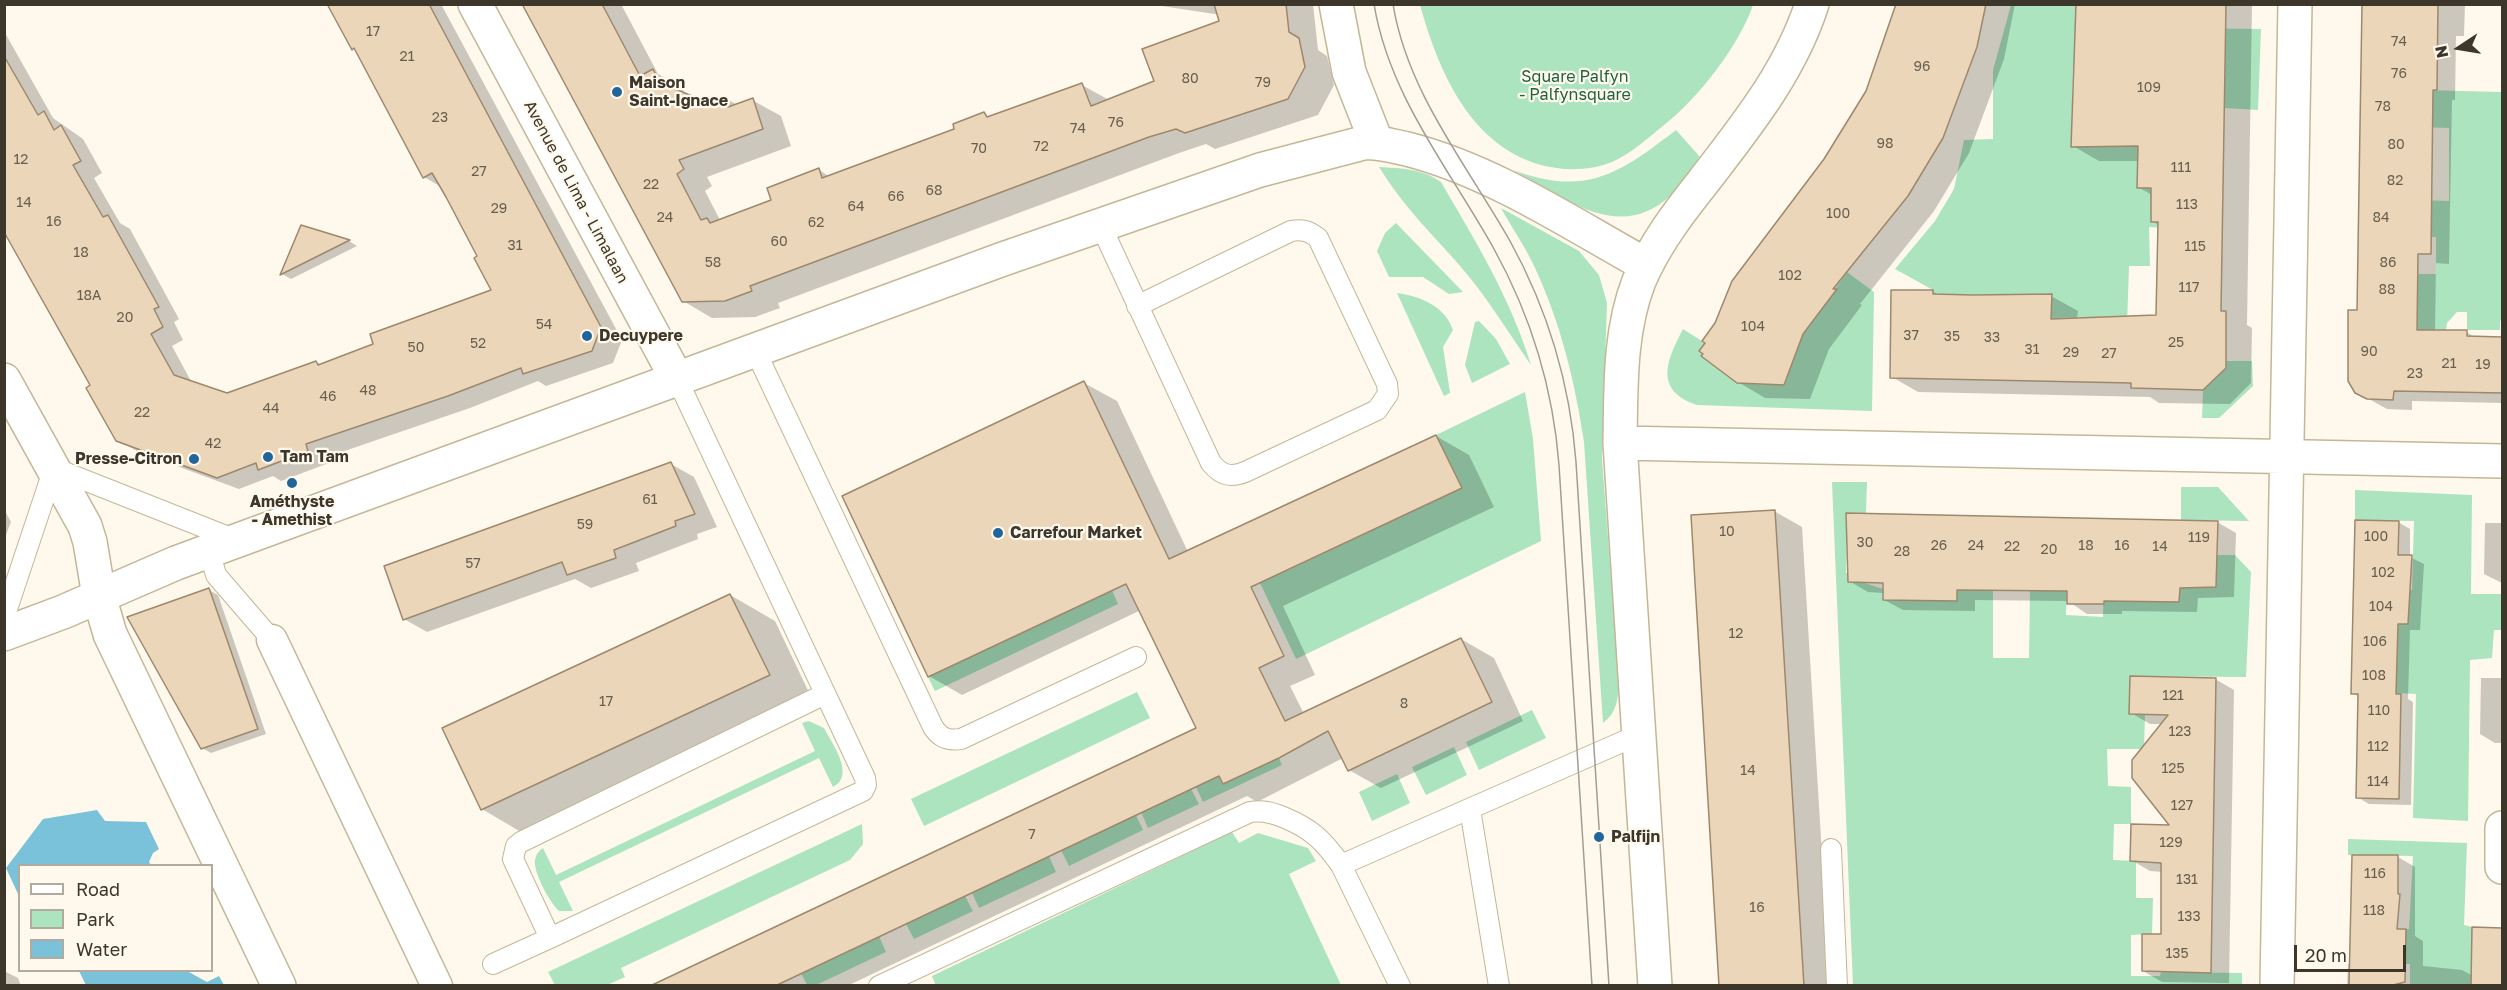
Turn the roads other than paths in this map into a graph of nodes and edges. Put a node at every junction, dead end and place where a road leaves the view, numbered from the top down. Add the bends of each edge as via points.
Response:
1 (476, 4) edge
2 (1336, 4) edge
3 (1812, 4) edge
4 (2295, 4) edge
5 (1376, 141) junction
6 (1101, 226) junction
7 (1646, 265) junction
8 (1137, 306) junction
9 (755, 350) junction
10 (677, 378) junction
11 (4, 380) edge
12 (1620, 443) junction
13 (2285, 456) junction
14 (2502, 461) edge
15 (54, 468) junction
16 (223, 545) junction
17 (99, 596) junction
18 (4, 618) edge
19 (4, 634) edge
20 (272, 640) joint
21 (1136, 657) dead end
22 (825, 694) junction
23 (1638, 735) junction
24 (1470, 809) junction
25 (2502, 828) edge
26 (1831, 849) dead end
27 (1341, 866) junction
28 (2502, 867) edge
29 (550, 938) junction
30 (494, 964) dead end
31 (279, 986) edge
32 (437, 986) edge
33 (879, 986) edge
34 (1400, 986) edge
35 (1500, 986) edge
36 (1655, 986) edge
37 (1838, 986) edge
38 (2277, 986) edge

1 - 10 street, Avenue de Lima - Limalaan
2 - 5 street via 1349,72
3 - 7 street via 1782,73 1763,103 1692,196
4 - 13 street
5 - 6 street via 1260,170
5 - 7 street via 1440,158 1487,178
6 - 8 lane
6 - 9 street
7 - 12 street via 1632,304 1623,357
8 - 8 lane via 1211,462 1226,475 1236,476 1377,410 1388,394 1387,384 1336,275 1318,238 1311,232 1291,231
9 - 10 street
9 - 21 lane via 933,727 942,737 961,739
10 - 16 street
10 - 22 lane
11 - 15 street
12 - 13 street
12 - 23 street
13 - 14 street
13 - 38 street
15 - 16 lane
15 - 17 street via 85,526
15 - 18 lane
16 - 17 street
16 - 20 lane via 216,575
17 - 19 street
17 - 31 street via 110,634
20 - 32 street
22 - 29 lane via 516,846 513,859
22 - 29 lane via 866,782 863,791
23 - 24 lane
23 - 36 street
24 - 27 lane
24 - 35 lane
25 - 28 street
26 - 37 lane
27 - 33 lane via 1314,832 1270,812 1250,812
27 - 34 lane
29 - 30 lane

